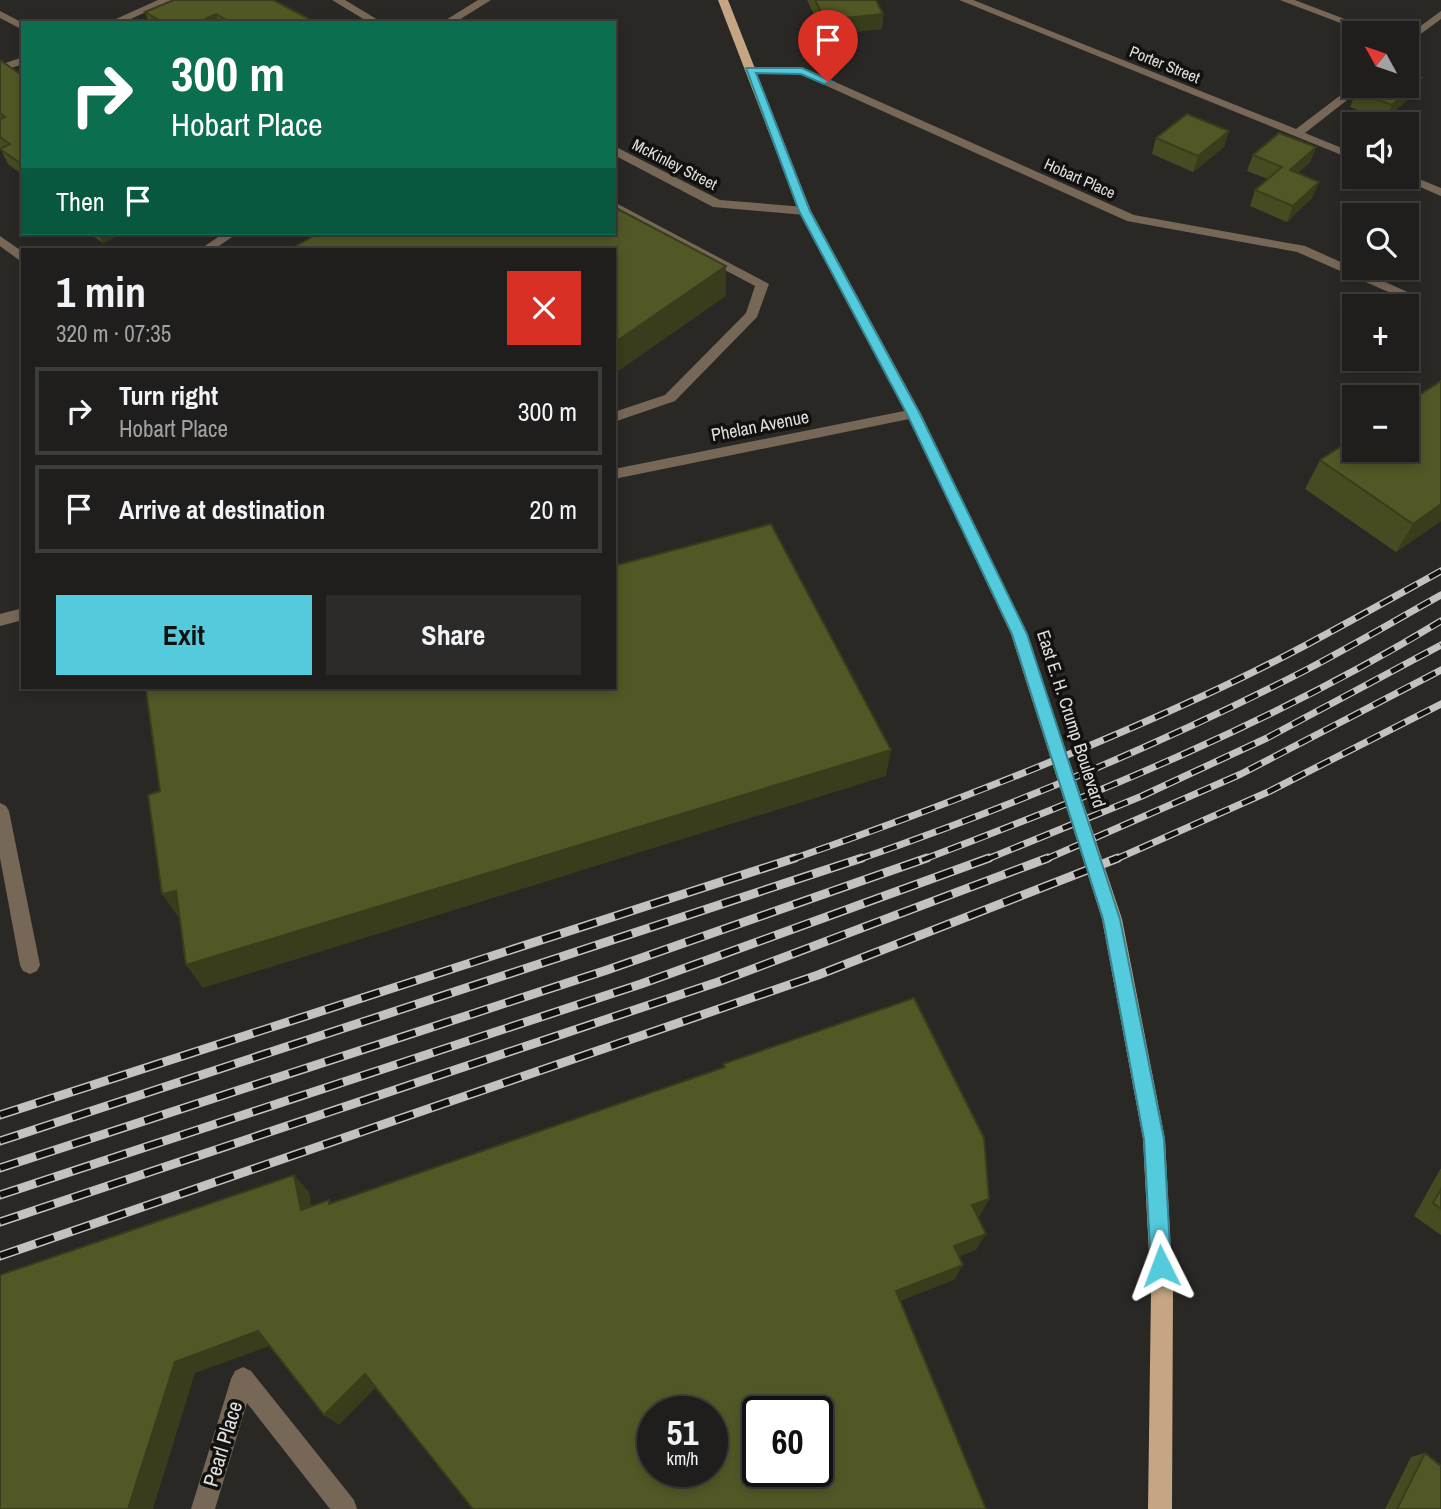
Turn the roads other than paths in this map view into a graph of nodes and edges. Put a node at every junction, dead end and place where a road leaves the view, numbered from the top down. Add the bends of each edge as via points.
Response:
1 (167, 0) edge
2 (337, 0) edge
3 (486, 0) edge
4 (723, 0) edge
5 (964, 0) edge
6 (1285, 0) edge
7 (0, 13) edge
8 (1441, 14) edge
9 (117, 21) edge
10 (374, 21) edge
11 (449, 21) edge
12 (1343, 21) edge
13 (21, 26) edge
14 (1419, 31) edge
15 (21, 61) edge
16 (0, 69) edge
17 (750, 70) junction
18 (1344, 98) edge
19 (1297, 134) junction
20 (616, 151) edge
21 (1342, 152) edge
22 (1419, 183) edge
23 (1441, 192) edge
24 (616, 207) edge
25 (805, 211) junction
26 (229, 235) edge
27 (0, 240) edge
28 (208, 248) edge
29 (21, 257) edge
30 (1405, 294) dead end
31 (914, 414) junction
32 (616, 415) edge
33 (616, 474) edge
34 (21, 615) edge
35 (0, 620) edge
36 (0, 811) edge
37 (30, 965) dead end
38 (203, 1509) edge
39 (345, 1509) edge
40 (1160, 1509) edge

1 - 9 street
2 - 10 street
3 - 11 street
4 - 17 main road, East E. H. Crump Boulevard
5 - 19 street, Porter Street
6 - 12 street
7 - 13 street
8 - 14 street
15 - 16 street
17 - 25 main road, East E. H. Crump Boulevard
17 - 30 street, Hobart Place via 802,71 1131,218 1300,249
18 - 19 street
19 - 21 street, Porter Street
20 - 25 street, McKinley Street via 717,204
22 - 23 street
24 - 32 street via 762,284 752,314 670,398
25 - 31 main road, East E. H. Crump Boulevard
26 - 28 street
27 - 29 street
31 - 33 street, Phelan Avenue
31 - 40 main road, East E. H. Crump Boulevard via 1019,634 1112,919 1154,1139 1162,1292
34 - 35 street
36 - 37 street
38 - 39 street, Pearl Place via 243,1379

